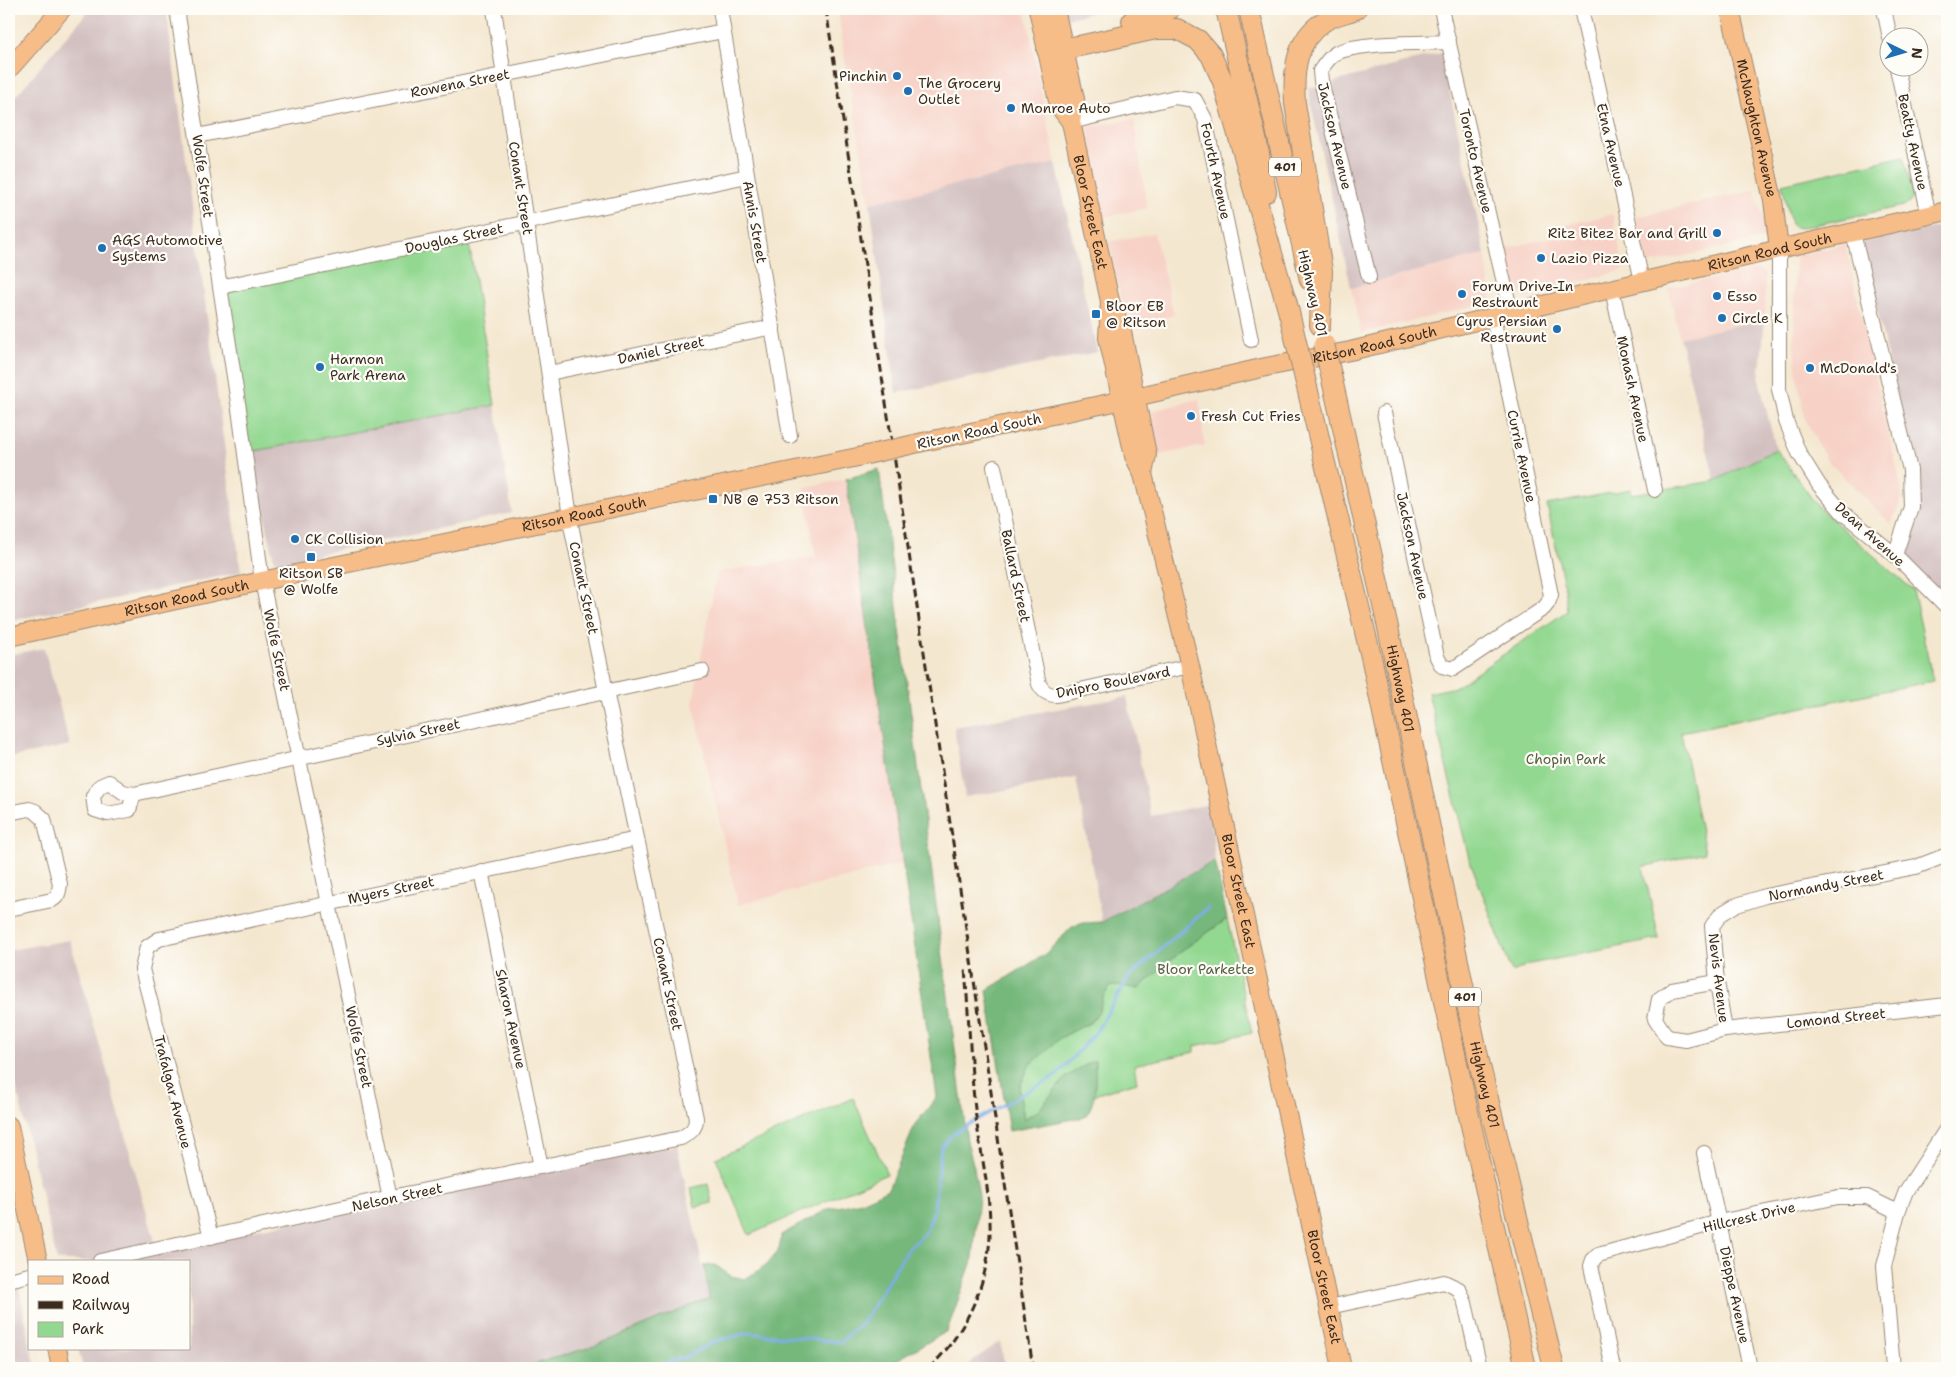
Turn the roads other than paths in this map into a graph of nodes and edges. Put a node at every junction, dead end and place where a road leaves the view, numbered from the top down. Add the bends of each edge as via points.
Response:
1 (62, 9) edge
2 (177, 9) edge
3 (494, 9) edge
4 (720, 9) edge
5 (1038, 9) edge
6 (1055, 9) edge
7 (1170, 9) edge
8 (1226, 9) edge
9 (1249, 9) edge
10 (1356, 9) edge
11 (1442, 9) edge
12 (1581, 9) edge
13 (1730, 9) edge
14 (1884, 9) edge
15 (1888, 28) edge
16 (723, 31) junction
17 (1054, 42) junction
18 (1449, 42) junction
19 (9, 69) edge
20 (504, 74) junction
21 (1899, 78) edge
22 (1071, 122) junction
23 (197, 136) junction
24 (747, 176) junction
25 (1947, 211) edge
26 (1929, 216) junction
27 (527, 224) junction
28 (1853, 232) junction
29 (1779, 249) junction
30 (1369, 277) dead end
31 (1642, 282) junction
32 (220, 287) junction
33 (1612, 289) junction
34 (1289, 313) junction
35 (1511, 313) junction
36 (1493, 317) junction
37 (773, 327) junction
38 (1322, 334) junction
39 (1251, 340) dead end
40 (549, 373) junction
41 (1128, 399) junction
42 (1384, 413) dead end
43 (790, 436) dead end
44 (994, 467) dead end
45 (1654, 490) dead end
46 (570, 516) junction
47 (1895, 555) junction
48 (262, 581) junction
49 (1947, 607) edge
50 (9, 637) edge
51 (1190, 666) junction
52 (1453, 669) joint
53 (702, 671) dead end
54 (1039, 684) joint
55 (606, 692) junction
56 (299, 758) junction
57 (134, 794) dead end
58 (9, 813) edge
59 (637, 838) junction
60 (1947, 855) edge
61 (481, 871) junction
62 (328, 903) junction
63 (9, 909) edge
64 (1712, 926) joint
65 (147, 947) joint
66 (1717, 982) junction
67 (1947, 1005) edge
68 (1725, 1030) junction
69 (9, 1126) edge
70 (1947, 1128) edge
71 (692, 1131) joint
72 (1704, 1154) dead end
73 (542, 1168) junction
74 (390, 1198) junction
75 (1898, 1212) junction
76 (1719, 1222) junction
77 (211, 1237) junction
78 (38, 1260) edge
79 (105, 1260) edge
80 (28, 1276) edge
81 (9, 1280) edge
82 (1328, 1307) junction
83 (57, 1350) edge
84 (61, 1368) edge
85 (1342, 1368) edge
86 (1480, 1368) edge
87 (1526, 1368) edge
88 (1554, 1368) edge
89 (1613, 1368) edge
90 (1750, 1368) edge
91 (1893, 1368) edge

1 - 19 main road
2 - 23 street, Wolfe Street
3 - 20 street, Conant Street
4 - 16 street, Annis Street
5 - 17 main road, Bloor Street East
6 - 17 main road, Bloor Street East
7 - 17 highway
8 - 34 highway, Highway 401 / 401 via 1257,143
9 - 38 highway, Highway 401 / 401
10 - 38 highway via 1324,21 1308,35 1297,57 1294,78 1295,103 1322,271
11 - 18 street, Toronto Avenue
12 - 31 street, Etna Avenue
13 - 29 main road, McNaughton Avenue via 1773,200
14 - 15 street
16 - 20 street, Rowena Street
16 - 24 street, Annis Street
17 - 22 main road, Bloor Street East via 1075,99
17 - 34 highway via 1176,28 1198,40 1211,55 1223,82
18 - 30 street, Jackson Avenue via 1346,49 1333,54 1320,71
18 - 35 street, Toronto Avenue
20 - 23 street, Rowena Street
20 - 27 street, Conant Street
21 - 26 street, Beatty Avenue
22 - 39 street, Fourth Avenue via 1175,97 1195,100 1206,119
22 - 41 main road, Bloor Street East via 1110,301 1122,332
23 - 32 street, Wolfe Street
24 - 27 street, Douglas Street
24 - 37 street, Annis Street
25 - 26 main road, Ritson Road South
26 - 28 main road, Ritson Road South
27 - 32 street, Douglas Street
27 - 40 street, Conant Street
28 - 29 main road, Ritson Road South
28 - 47 street via 1910,470 1911,507
29 - 31 main road, Ritson Road South
29 - 47 street, Dean Avenue via 1778,377 1786,422 1799,453 1819,485 1843,513
31 - 33 main road, Ritson Road South
32 - 48 street, Wolfe Street
33 - 35 main road, Ritson Road South
33 - 45 street, Monash Avenue
34 - 87 highway, Highway 401 / 401, bridge via 1372,661
35 - 36 main road, Ritson Road South
36 - 41 main road, Ritson Road South
36 - 52 street, Currie Avenue via 1551,595 1544,608
37 - 40 street, Daniel Street
37 - 43 street, Annis Street
38 - 88 highway, Highway 401 / 401, bridge via 1389,632 1480,1066
40 - 46 street, Conant Street
41 - 46 main road, Ritson Road South, bridge
41 - 51 main road, Bloor Street East via 1147,454 1143,474
42 - 52 street, Jackson Avenue via 1437,657 1442,666
44 - 54 street, Ballard Street
46 - 48 main road, Ritson Road South
46 - 55 street, Conant Street
47 - 49 street, Dean Avenue
48 - 50 main road, Ritson Road South
48 - 56 street, Wolfe Street
51 - 54 street, Dnipro Boulevard via 1057,695 1046,693
51 - 82 main road, Bloor Street East
53 - 55 street, Sylvia Street
55 - 56 street, Sylvia Street
55 - 59 street, Conant Street
56 - 57 street, Sylvia Street
56 - 62 street, Wolfe Street
58 - 63 street via 29,809 44,819 60,884 56,898 52,900
59 - 61 street, Myers Street
59 - 71 street, Conant Street via 696,1118
60 - 64 street, Normandy Street via 1916,867 1765,896 1734,906 1720,914
61 - 62 street, Myers Street
61 - 73 street, Sharon Avenue
62 - 65 street, Myers Street via 159,939
62 - 74 street, Wolfe Street
64 - 66 street, Nevis Avenue
65 - 77 street, Trafalgar Avenue via 142,969
66 - 68 street, Nevis Avenue
66 - 68 street, Lomond Street via 1672,990 1659,999 1656,1019 1667,1037 1686,1040
67 - 68 street, Lomond Street
69 - 78 main road
70 - 75 street via 1906,1191
71 - 73 street, Nelson Street via 681,1138
72 - 76 street, Dieppe Avenue
73 - 74 street, Nelson Street
74 - 77 street, Nelson Street
75 - 76 street, Hillcrest Drive via 1867,1197 1838,1197
75 - 91 street via 1884,1266
76 - 89 street, Hillcrest Drive via 1598,1255 1593,1260 1591,1266
76 - 90 street, Dieppe Avenue
77 - 79 street, Nelson Street
80 - 81 street
82 - 85 main road, Bloor Street East
82 - 86 street via 1444,1282 1459,1289 1465,1303
83 - 84 main road

